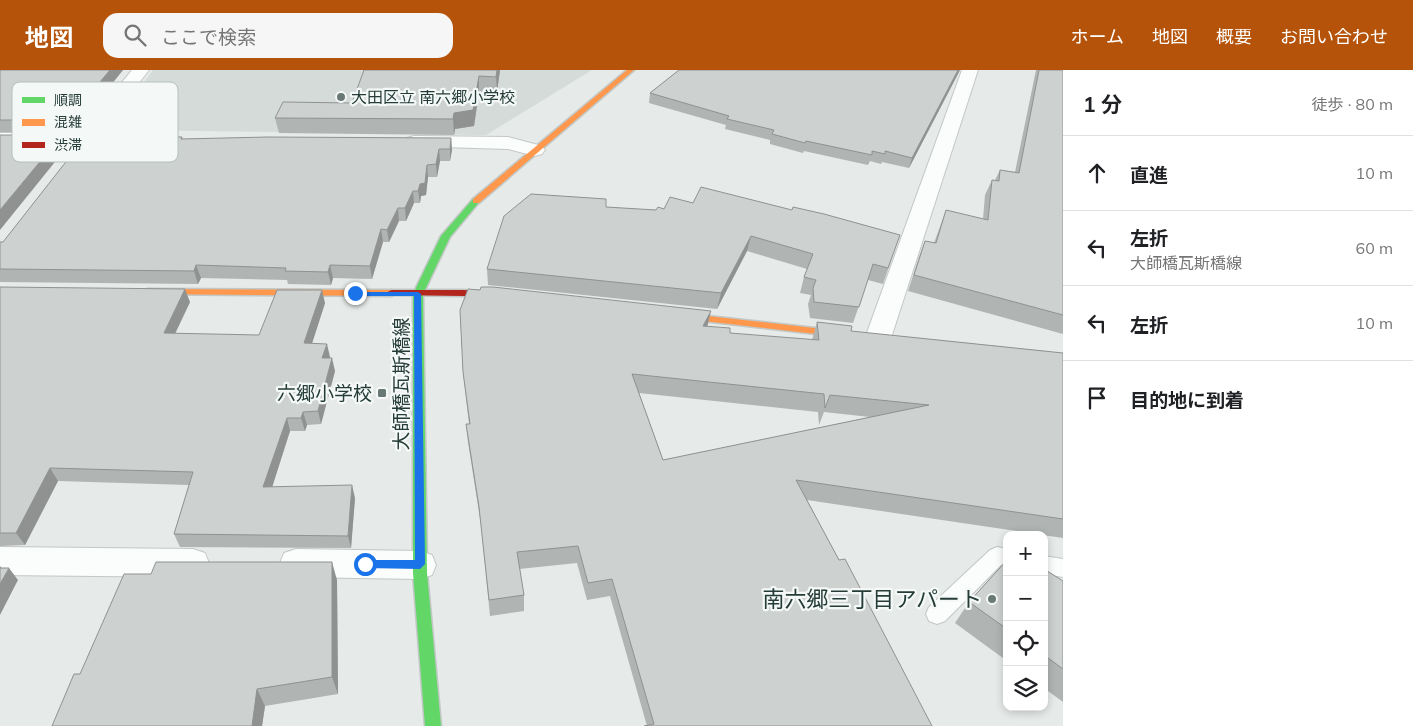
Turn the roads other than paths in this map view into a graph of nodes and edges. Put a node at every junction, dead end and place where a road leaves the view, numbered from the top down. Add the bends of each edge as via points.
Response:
1 (141, 70) edge
2 (631, 70) edge
3 (970, 70) edge
4 (131, 82) edge
5 (391, 142) edge
6 (535, 150) junction
7 (138, 292) edge
8 (418, 294) junction
9 (513, 297) edge
10 (660, 314) edge
11 (874, 337) joint
12 (1003, 557) edge
13 (0, 561) edge
14 (227, 563) edge
15 (266, 563) edge
16 (420, 564) junction
17 (1048, 566) edge
18 (1063, 568) edge
19 (937, 614) dead end
20 (433, 726) edge

1 - 4 street
2 - 6 street, 大師橋瓦斯橋線
3 - 11 street
5 - 6 street via 508,143
6 - 8 street, 大師橋瓦斯橋線 via 471,205 446,236
7 - 8 street
8 - 9 street
8 - 16 street, 大師橋瓦斯橋線
10 - 11 street
12 - 19 lane via 997,556
13 - 14 street
15 - 16 street
16 - 20 street, 大師橋瓦斯橋線
17 - 18 lane

